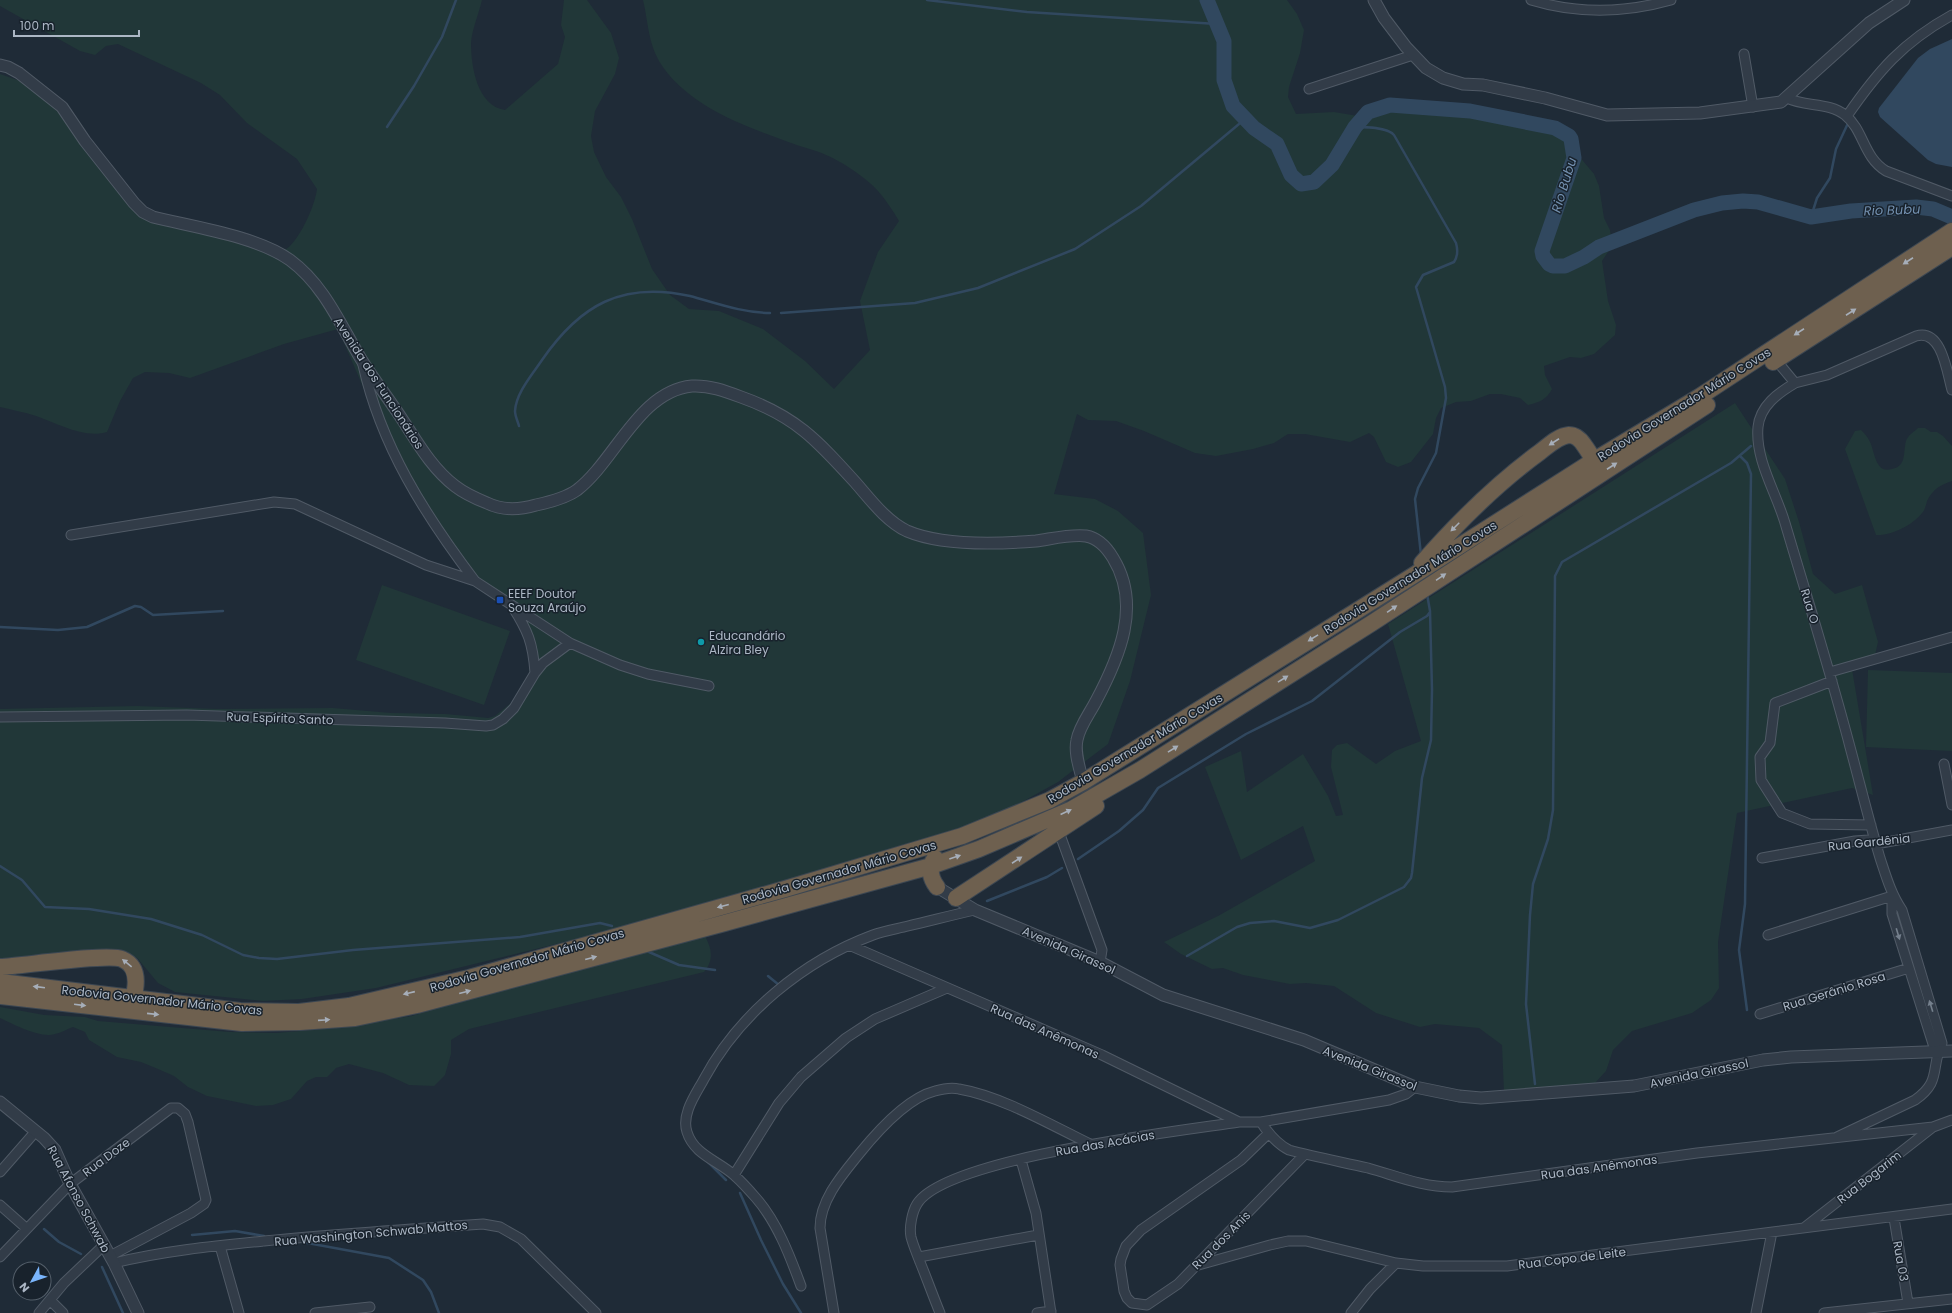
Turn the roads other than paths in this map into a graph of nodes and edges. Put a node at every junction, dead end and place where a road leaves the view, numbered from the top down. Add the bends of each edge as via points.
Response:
1 (1374, 0) edge
2 (1531, 0) edge
3 (1671, 0) edge
4 (1904, 0) edge
5 (1952, 15) edge
6 (1744, 54) dead end
7 (1413, 55) junction
8 (0, 66) edge
9 (1309, 89) dead end
10 (1787, 98) junction
11 (1753, 107) junction
12 (1847, 116) junction
13 (1952, 196) edge
14 (1948, 242) edge
15 (362, 359) junction
16 (1776, 360) junction
17 (1795, 382) junction
18 (1952, 390) edge
19 (1593, 460) junction
20 (71, 535) dead end
21 (1462, 563) junction
22 (1411, 577) junction
23 (475, 581) junction
24 (511, 604) junction
25 (1952, 638) edge
26 (570, 643) junction
27 (535, 673) junction
28 (1831, 677) junction
29 (709, 686) dead end
30 (0, 717) edge
31 (1944, 764) dead end
32 (1140, 770) junction
33 (1083, 782) junction
34 (1050, 800) junction
35 (1952, 805) edge
36 (1871, 825) junction
37 (1952, 830) edge
38 (1059, 832) junction
39 (1876, 844) junction
40 (1762, 858) dead end
41 (931, 866) junction
42 (889, 877) junction
43 (937, 888) junction
44 (1892, 896) junction
45 (956, 898) junction
46 (975, 910) junction
47 (1768, 935) dead end
48 (849, 945) junction
49 (1100, 962) junction
50 (0, 967) edge
51 (1909, 968) junction
52 (0, 982) edge
53 (947, 988) junction
54 (0, 996) edge
55 (133, 998) junction
56 (100, 1008) junction
57 (1760, 1014) dead end
58 (1952, 1051) edge
59 (1938, 1052) junction
60 (1416, 1088) junction
61 (0, 1102) edge
62 (1952, 1120) edge
63 (1238, 1122) junction
64 (1261, 1122) junction
65 (1933, 1127) junction
66 (36, 1131) junction
67 (1268, 1133) junction
68 (1837, 1137) junction
69 (1090, 1144) junction
70 (1305, 1154) junction
71 (1021, 1160) junction
72 (0, 1172) edge
73 (734, 1175) junction
74 (70, 1184) junction
75 (0, 1205) edge
76 (1952, 1209) edge
77 (1894, 1218) junction
78 (1805, 1227) junction
79 (26, 1228) junction
80 (1772, 1232) junction
81 (1038, 1235) junction
82 (104, 1245) junction
83 (220, 1246) junction
84 (0, 1256) edge
85 (918, 1257) junction
86 (112, 1259) junction
87 (1396, 1262) junction
88 (1195, 1266) junction
89 (801, 1286) dead end
90 (52, 1298) edge
91 (1952, 1299) edge
92 (49, 1301) edge
93 (51, 1301) edge
94 (1908, 1303) junction
95 (370, 1307) dead end
96 (1051, 1312) edge
97 (39, 1313) edge
98 (63, 1313) edge
99 (138, 1313) edge
100 (238, 1313) edge
101 (314, 1313) edge
102 (596, 1313) edge
103 (834, 1313) edge
104 (940, 1313) edge
105 (1037, 1313) edge
106 (1352, 1313) edge
107 (1756, 1313) edge
108 (1824, 1313) edge

1 - 7 street via 1391,29
2 - 3 street via 1546,5 1612,11 1645,7
4 - 10 street via 1869,23 1811,73
5 - 12 street via 1909,42 1889,61 1871,81
6 - 11 street
7 - 9 street
7 - 11 street via 1434,74 1453,82 1538,96 1607,115 1700,113
8 - 15 street, Avenida dos Funcionários via 19,73 62,107 85,142 143,212 153,217 236,237 278,253 294,264 316,284
10 - 11 street via 1773,104
10 - 12 street via 1806,104 1826,106
12 - 13 street via 1878,166
16 -> 14 highway, Rodovia Governador Mário Covas
14 -> 19 highway, Rodovia Governador Mário Covas
15 - 23 street via 373,401 401,470 421,505
15 - 33 street, Avenida dos Funcionários via 430,461 455,486 498,507 508,509 533,506 562,498 575,491 604,463 634,423 654,402 685,388 712,387 763,405 796,424 825,449 885,515 906,530 928,536 980,543 1008,544 1085,536 1098,540 1113,558 1124,582 1127,613 1120,651 1077,736 1077,757
16 - 17 street
21 -> 16 highway, Rodovia Governador Mário Covas
17 - 18 street, Rua O via 1827,375 1916,336 1927,335 1933,338 1940,348
17 - 28 street, Rua O via 1780,391 1768,404 1761,415 1758,440 1760,454 1784,518
19 - 21 highway via 1595,467 1592,472 1477,546
19 - 22 highway, Rodovia Governador Mário Covas
19 -> 22 highway via 1576,436 1564,436 1553,442 1475,507
20 - 23 street via 286,502 319,514 414,560
32 -> 21 highway, Rodovia Governador Mário Covas
22 -> 33 highway, Rodovia Governador Mário Covas
23 - 24 street
24 - 26 street
24 - 27 street via 533,648
25 - 28 street
26 - 27 street, Rua Espírito Santo via 548,658
26 - 29 street via 648,674
27 - 30 street, Rua Espírito Santo via 514,708 503,719 486,726 187,716
28 - 36 street, Rua O
28 - 36 street via 1775,703 1770,743 1760,757 1761,780 1782,813 1810,824
31 - 35 street
32 - 38 highway via 1122,788
41 -> 32 highway, Rodovia Governador Mário Covas via 1035,826 1072,809
33 - 34 highway, Rodovia Governador Mário Covas
34 - 41 highway via 1048,808 1043,812 944,848 937,853
34 -> 55 highway, Rodovia Governador Mário Covas via 962,836 785,889 469,978 349,1006 299,1012 240,1011
36 - 39 street, Rua O
37 - 39 street, Rua Gardênia
45 -> 38 highway
38 - 49 street via 1102,950
39 - 40 street, Rua Gardênia via 1868,840 1855,841
39 - 44 street, Rua O
41 - 42 highway, Rodovia Governador Mário Covas
41 - 43 highway via 931,875
42 - 43 highway via 920,882
56 -> 42 highway, Rodovia Governador Mário Covas via 242,1023 354,1018 424,1003
43 - 45 street, Avenida Girassol
44 - 47 street
44 -> 51 street via 1892,914
59 -> 44 street via 1942,1043 1902,910
45 - 46 street, Avenida Girassol
46 - 48 street via 873,935
46 - 49 street, Avenida Girassol
48 - 53 street, Rua das Anêmonas
48 - 73 street via 813,963 775,993 729,1042 713,1063 691,1102 686,1122 690,1139 704,1154
49 - 60 street, Avenida Girassol via 1163,995 1304,1040
55 -> 50 highway via 137,982 133,968 122,959 114,957
51 - 57 street, Rua Gerânio Rosa
51 - 59 street via 1932,1044
55 -> 52 highway, Rodovia Governador Mário Covas
53 - 63 street, Rua das Anêmonas via 1102,1055
53 - 73 street via 875,1019 846,1038 801,1077 779,1103
54 -> 56 highway, Rodovia Governador Mário Covas
55 - 56 highway via 128,1004
58 - 59 street, Avenida Girassol
59 - 60 street, Avenida Girassol via 1791,1056 1748,1062 1634,1086 1481,1098
59 - 68 street via 1932,1086 1925,1093
60 - 64 street, Rua das Acácias via 1389,1100
61 - 66 street, Rua Afonso Schwab
62 - 65 street, Rua das Anêmonas
63 - 64 street, Rua das Acácias
63 - 69 street, Rua das Acácias
64 - 67 street, Rua das Anêmonas
65 - 68 street, Rua das Anêmonas
65 - 78 street, Rua Bogarim
66 - 72 street
66 - 74 street, Rua Afonso Schwab via 55,1150
67 - 70 street, Rua das Anêmonas via 1284,1147
67 - 88 street, Rua dos Anis via 1241,1160 1141,1230 1126,1246 1120,1265 1127,1298 1132,1303 1147,1305 1178,1284
68 - 70 street, Rua das Anêmonas via 1697,1153 1452,1187 1416,1183 1369,1168
69 - 71 street, Rua das Acácias
69 - 103 street via 988,1097 958,1088 934,1091 922,1096 885,1125 866,1146 823,1207 820,1228
70 - 88 street, Rua dos Anis
71 - 81 street via 1032,1194
71 - 85 street, Rua das Acácias via 995,1165 948,1182 925,1194 916,1205 911,1226 911,1236
73 - 89 street via 757,1199 770,1219 792,1261
74 - 79 street, Rua Doze
74 - 82 street, Rua Afonso Schwab
74 - 86 street, Rua Doze via 171,1108 178,1108 185,1114 206,1200 204,1204
75 - 79 street
76 - 77 street, Rua Copo de Leite
77 - 78 street, Rua Copo de Leite
77 - 94 street, Rua 03
78 - 80 street, Rua Copo de Leite
79 - 84 street, Rua Doze
80 - 87 street, Rua Copo de Leite via 1507,1266 1423,1266
80 - 107 street
81 - 85 street
81 - 96 street
82 - 86 street, Rua Afonso Schwab
82 - 90 street
83 - 86 street, Rua Washington Schwab Mattos
83 - 100 street
83 - 102 street, Rua Washington Schwab Mattos via 352,1232 482,1224 500,1227 521,1239
85 - 104 street, Rua das Acácias
86 - 99 street, Rua Afonso Schwab
87 - 88 street, Rua Copo de Leite via 1306,1241 1276,1244
87 - 106 street via 1370,1289
91 - 94 street
92 - 97 street
93 - 98 street
94 - 108 street
95 - 101 street
96 - 105 street

